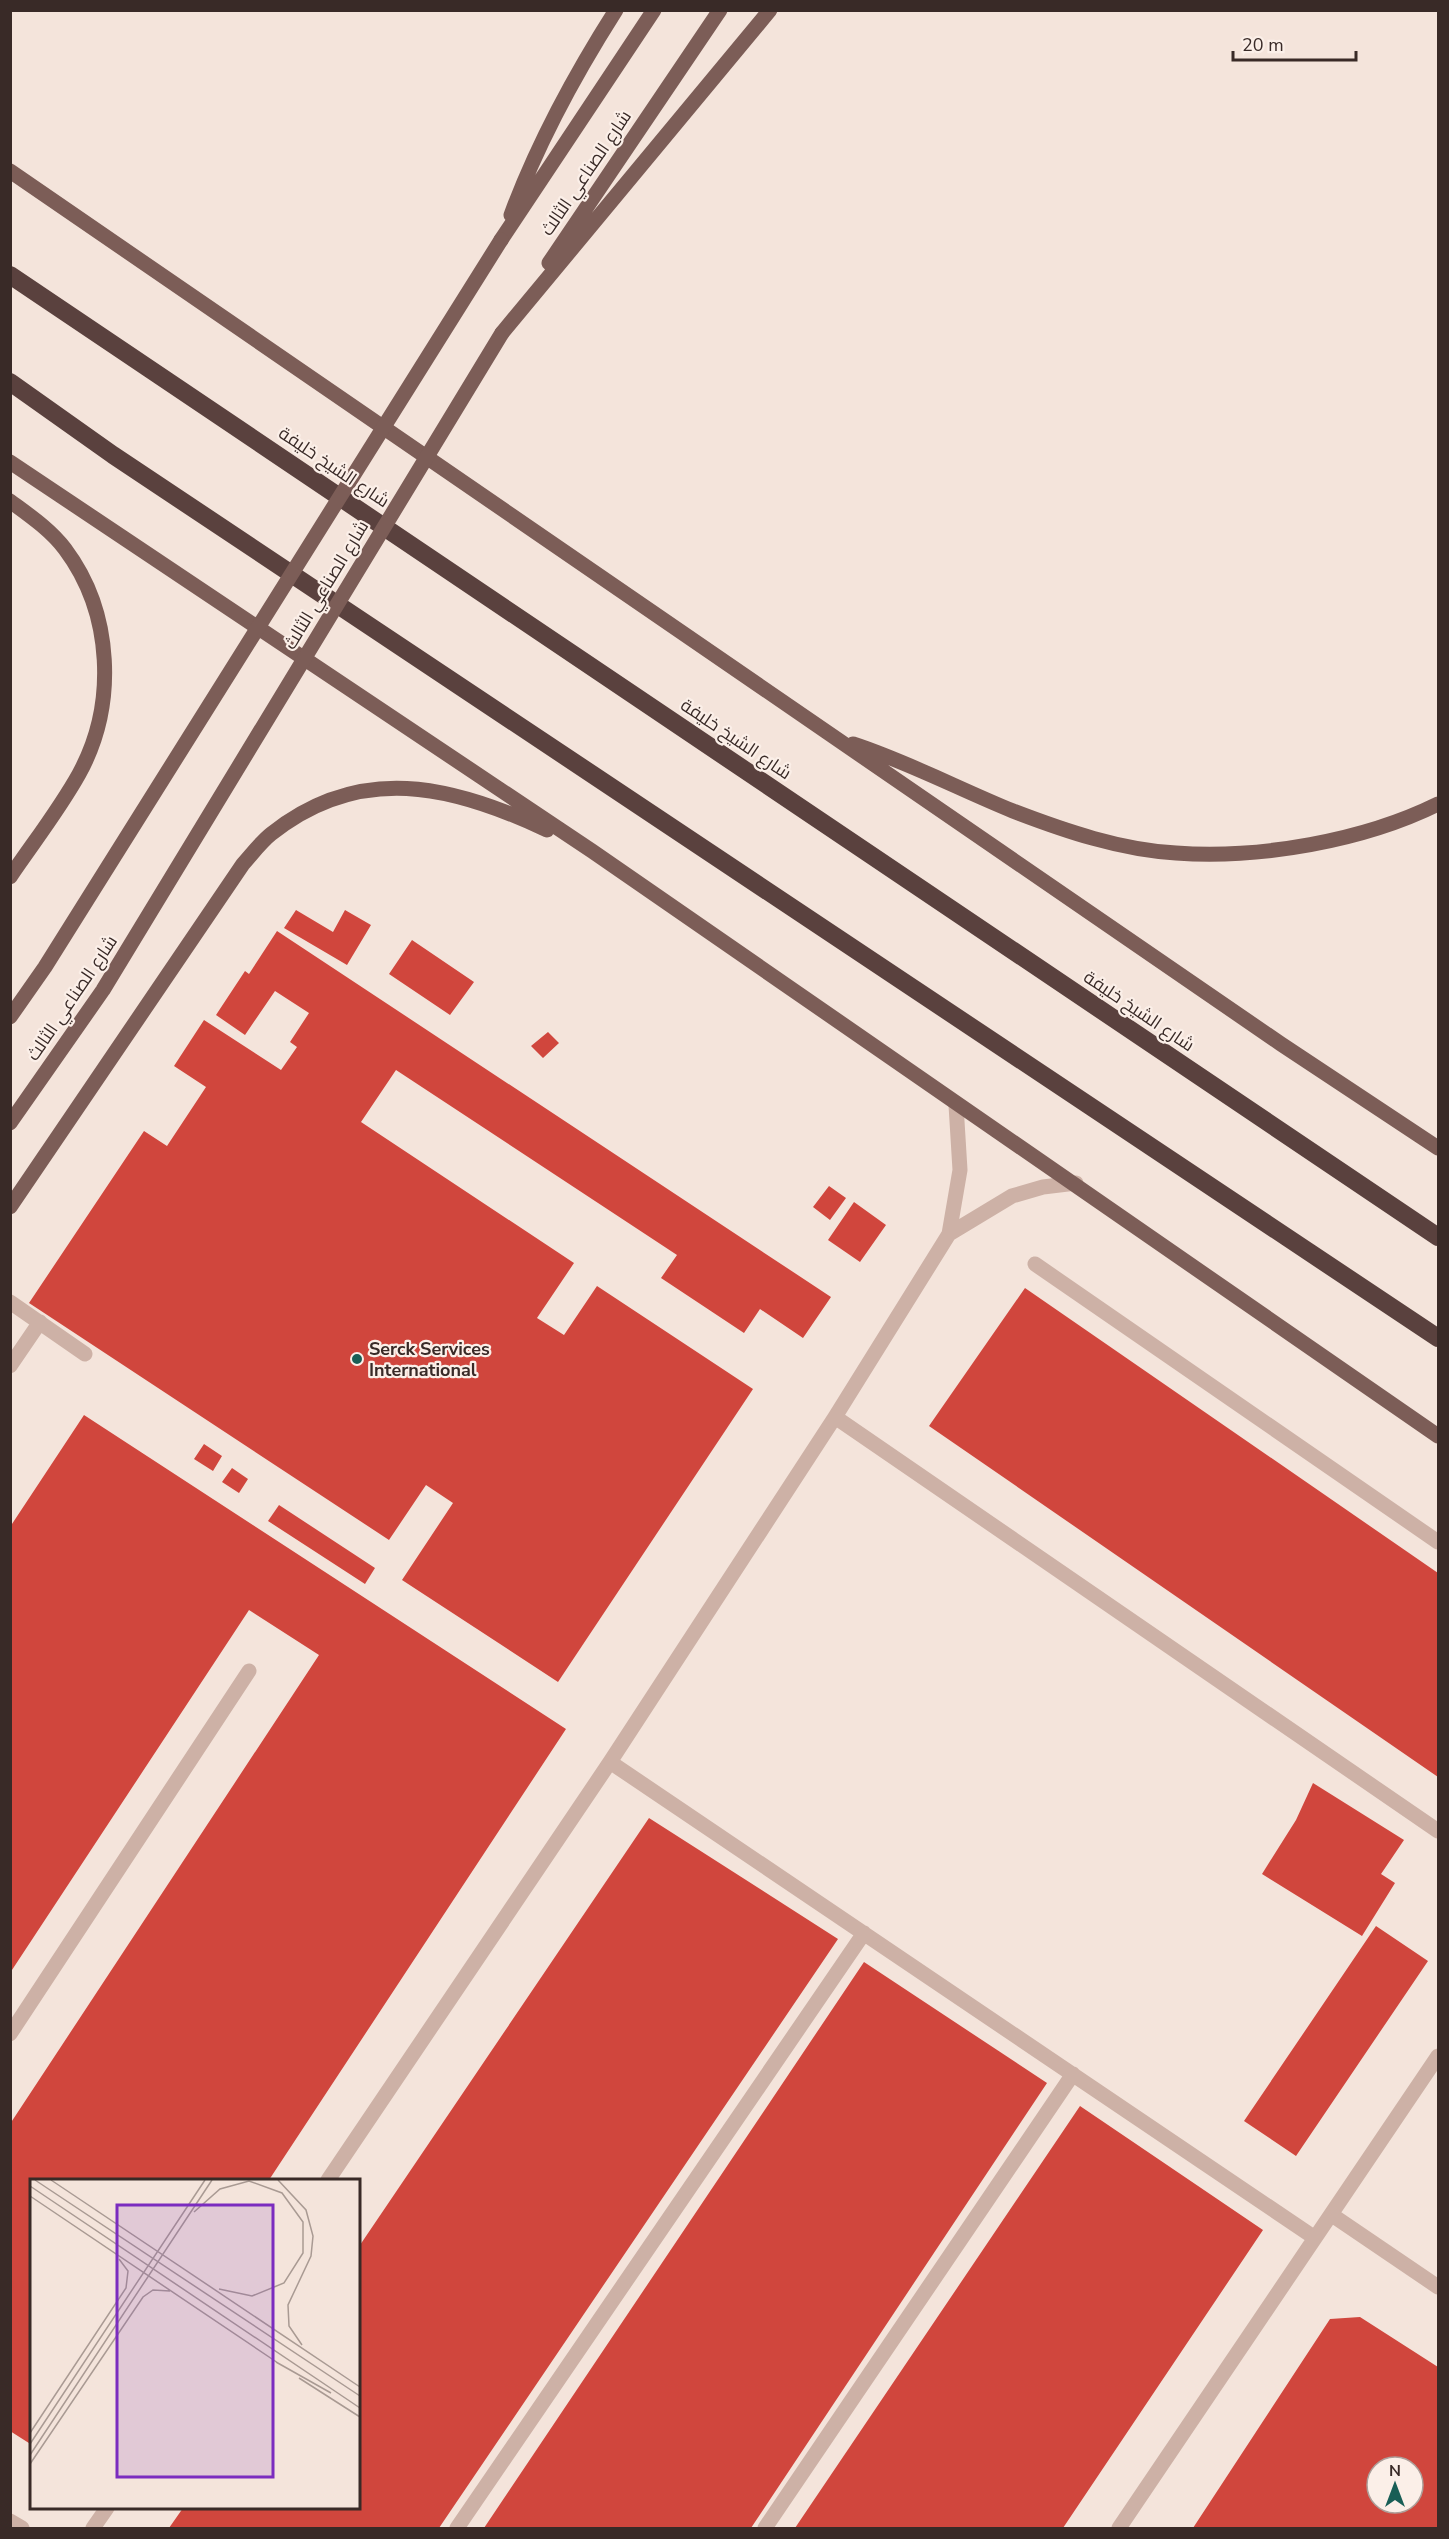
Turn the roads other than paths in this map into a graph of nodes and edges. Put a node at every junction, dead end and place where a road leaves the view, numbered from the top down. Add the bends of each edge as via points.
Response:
1 (616, 10) edge
2 (654, 10) edge
3 (720, 10) edge
4 (770, 10) edge
5 (10, 171) edge
6 (501, 240) junction
7 (10, 275) edge
8 (502, 333) junction
9 (10, 382) edge
10 (10, 462) edge
11 (10, 501) edge
12 (836, 739) junction
13 (1438, 804) edge
14 (592, 851) junction
15 (10, 877) edge
16 (10, 1017) edge
17 (956, 1105) junction
18 (10, 1122) edge
19 (1438, 1148) edge
20 (1076, 1183) junction
21 (10, 1207) edge
22 (949, 1234) junction
23 (1438, 1237) edge
24 (1035, 1264) dead end
25 (10, 1302) edge
26 (40, 1322) junction
27 (1438, 1338) edge
28 (85, 1354) dead end
29 (10, 1366) edge
30 (835, 1417) junction
31 (1438, 1436) edge
32 (1438, 1542) edge
33 (249, 1671) dead end
34 (610, 1762) junction
35 (1438, 1831) edge
36 (864, 1933) junction
37 (10, 2034) edge
38 (1438, 2056) edge
39 (1073, 2074) junction
40 (329, 2179) edge
41 (1332, 2215) junction
42 (1315, 2238) junction
43 (1438, 2287) edge
44 (106, 2509) edge
45 (10, 2521) edge
46 (22, 2529) edge
47 (93, 2529) edge
48 (457, 2529) edge
49 (765, 2529) edge
50 (1119, 2529) edge

1 - 6 main road via 565,93 531,161
2 - 6 main road, شارع الصناعي الثالث
3 - 8 main road, شارع الصناعي الثالث
4 - 8 main road
5 - 12 main road
6 - 16 main road, شارع الصناعي الثالث, bridge
7 - 23 highway, شارع الشيخ خليفة
8 - 18 main road, شارع الصناعي الثالث, bridge via 103,990
9 - 27 highway via 112,454
10 - 14 main road
11 - 15 main road via 65,548 85,582 99,620 105,659 104,699 95,738 79,774
12 - 13 main road via 893,757 1014,811 1094,838 1175,853 1256,852 1336,839 1415,816
12 - 19 main road
14 - 17 main road
14 - 21 main road via 487,803 414,787 375,788 337,797 301,812 270,835 243,864
17 - 20 main road
17 - 22 street via 960,1170
20 - 22 street via 1012,1196
20 - 31 main road
22 - 30 street
24 - 32 street
25 - 26 street
26 - 28 street
26 - 29 street
30 - 34 street
30 - 35 street
33 - 37 street
34 - 36 street
34 - 40 street
36 - 39 street
36 - 48 street
38 - 41 street
39 - 42 street
39 - 49 street
41 - 42 street
41 - 43 street
42 - 50 street
44 - 47 street
45 - 46 street

